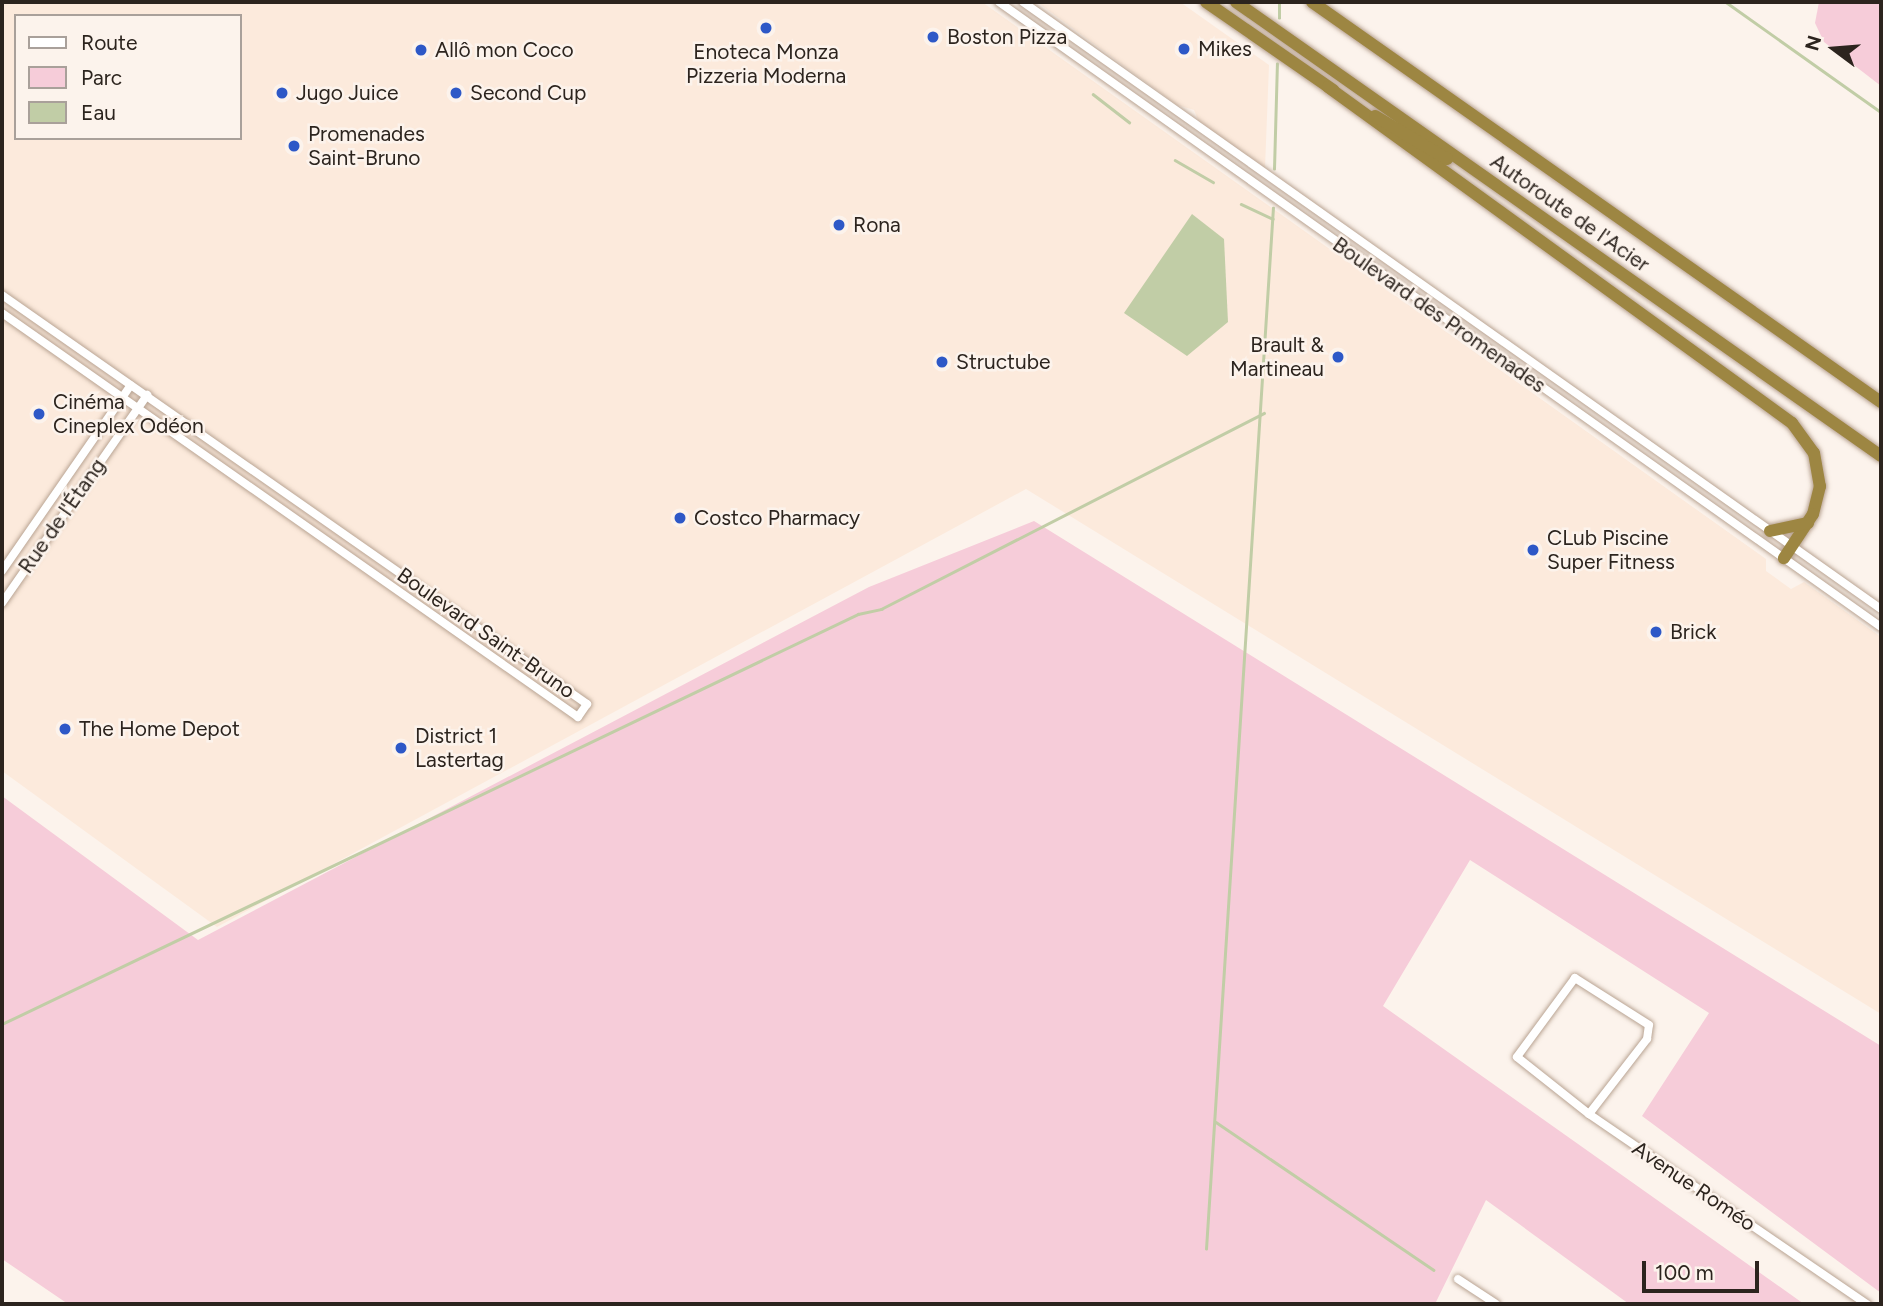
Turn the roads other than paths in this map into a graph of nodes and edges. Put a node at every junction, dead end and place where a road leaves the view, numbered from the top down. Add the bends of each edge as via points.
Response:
1 (999, 2) edge
2 (1023, 2) edge
3 (1206, 2) edge
4 (1236, 2) edge
5 (1314, 2) edge
6 (1328, 86) junction
7 (1508, 193) junction
8 (2, 295) edge
9 (2, 313) edge
10 (131, 384) junction
11 (147, 396) junction
12 (122, 398) junction
13 (1881, 402) edge
14 (138, 409) junction
15 (1881, 456) edge
16 (1808, 523) junction
17 (1770, 531) junction
18 (1793, 546) junction
19 (1784, 558) junction
20 (2, 571) edge
21 (2, 601) edge
22 (1881, 609) edge
23 (1881, 627) edge
24 (557, 683) junction
25 (548, 696) junction
26 (1590, 1114) junction
27 (1458, 1279) dead end
28 (1496, 1304) edge
29 (1867, 1304) edge

1 - 19 street, Boulevard des Promenades
2 - 17 street, Boulevard des Promenades
3 - 6 highway
4 - 7 highway, Autoroute de l'Acier
5 - 13 highway, Autoroute de l'Acier
6 - 7 highway
6 - 16 highway via 1782,413 1817,462 1819,491
7 - 15 highway, Autoroute de l'Acier
8 - 10 street, Boulevard Saint-Bruno
9 - 12 street, Boulevard Saint-Bruno
10 - 11 street, Boulevard Saint-Bruno
10 - 12 street, Rue de l'Étang
11 - 14 street, Rue de l'Étang
11 - 24 street, Boulevard Saint-Bruno
12 - 14 street, Boulevard Saint-Bruno
12 - 20 street, Rue de l'Étang
14 - 21 street, Rue de l'Étang
14 - 25 street, Boulevard Saint-Bruno
16 - 17 highway
16 - 18 highway
17 - 18 street, Boulevard des Promenades
18 - 19 highway
18 - 22 street, Boulevard des Promenades
19 - 23 street, Boulevard des Promenades
24 - 25 street
24 - 25 street, Boulevard Saint-Bruno via 587,704 578,717
26 - 26 street, Avenue Roméo via 1517,1057 1575,978 1649,1024 1647,1040
26 - 29 street, Avenue Roméo
27 - 28 street

